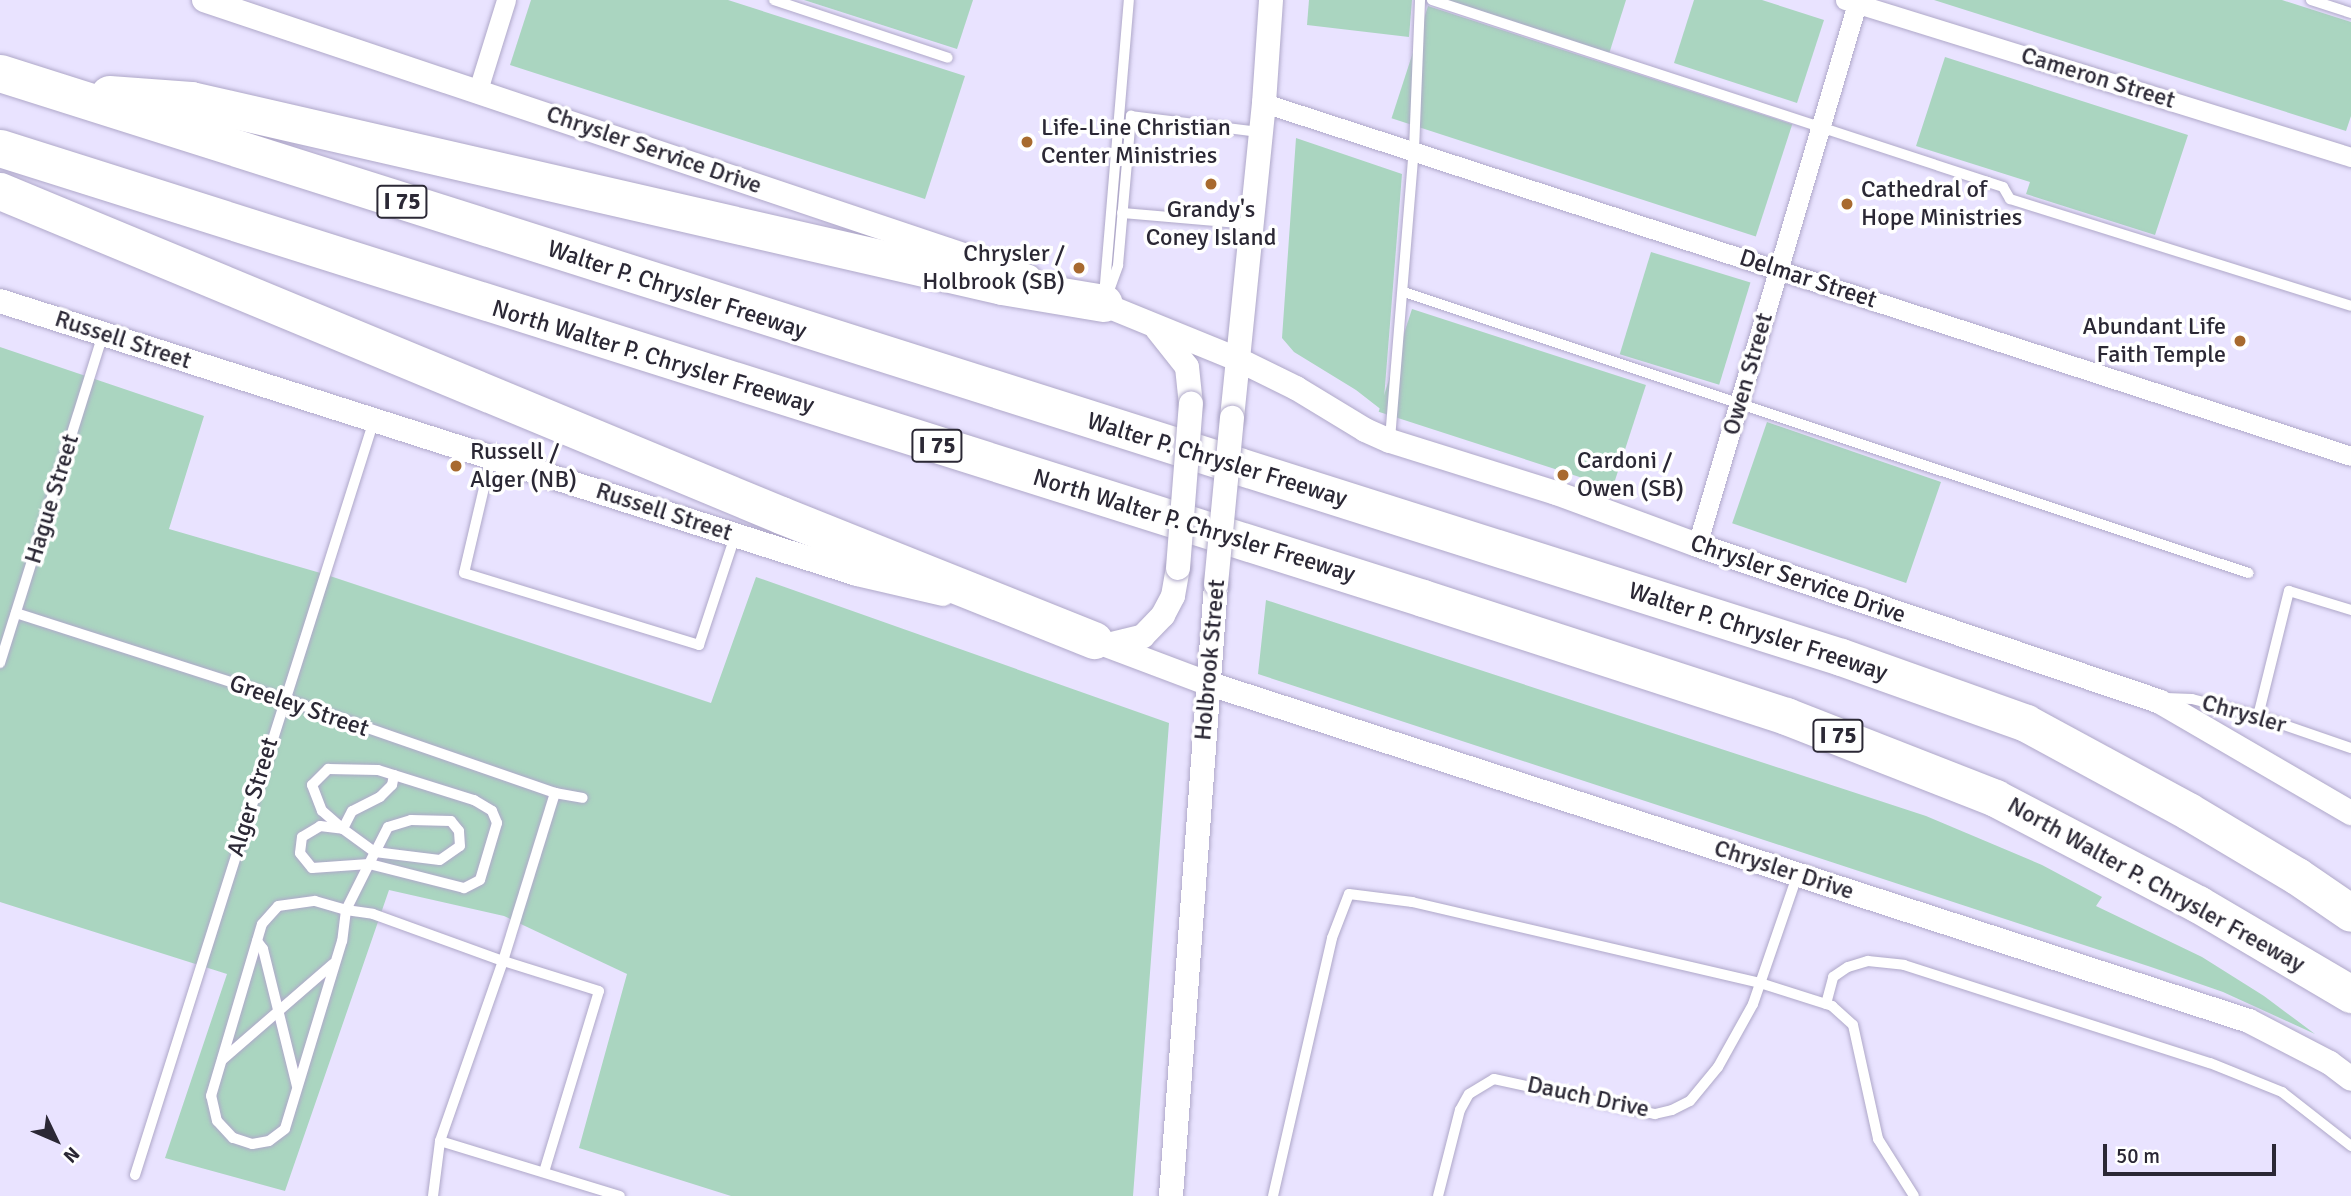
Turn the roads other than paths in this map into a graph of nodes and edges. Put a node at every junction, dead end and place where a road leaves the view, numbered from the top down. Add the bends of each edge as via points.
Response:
1 (204, 0) edge
2 (506, 0) edge
3 (774, 0) edge
4 (1129, 0) edge
5 (1271, 0) edge
6 (1420, 0) edge
7 (1432, 0) edge
8 (2311, 0) edge
9 (1853, 1) edge
10 (2351, 13) edge
11 (948, 58) dead end
12 (0, 74) edge
13 (47, 89) junction
14 (478, 90) junction
15 (1264, 103) junction
16 (1821, 125) junction
17 (1261, 132) junction
18 (0, 148) edge
19 (1414, 150) junction
20 (2351, 157) edge
21 (0, 191) edge
22 (1122, 213) junction
23 (1251, 224) junction
24 (1778, 269) junction
25 (1404, 292) junction
26 (0, 301) edge
27 (1109, 305) junction
28 (2351, 306) edge
29 (1150, 322) junction
30 (103, 334) junction
31 (1237, 359) junction
32 (1740, 403) junction
33 (374, 420) junction
34 (1390, 441) junction
35 (2351, 456) edge
36 (491, 457) junction
37 (735, 535) junction
38 (1697, 545) junction
39 (2248, 573) dead end
40 (2351, 610) edge
41 (16, 613) junction
42 (1101, 643) junction
43 (0, 663) edge
44 (1208, 682) junction
45 (2134, 692) junction
46 (284, 699) junction
47 (2258, 716) junction
48 (2351, 747) edge
49 (394, 775) junction
50 (555, 793) junction
51 (583, 798) dead end
52 (2351, 813) edge
53 (342, 830) junction
54 (375, 852) junction
55 (369, 864) junction
56 (1798, 874) junction
57 (346, 910) junction
58 (2351, 913) edge
59 (257, 942) junction
60 (503, 961) junction
61 (333, 964) junction
62 (1760, 983) junction
63 (2351, 994) edge
64 (1826, 1004) junction
65 (279, 1011) junction
66 (221, 1061) junction
67 (2351, 1079) edge
68 (297, 1086) junction
69 (440, 1141) junction
70 (2351, 1146) edge
71 (544, 1172) junction
72 (135, 1175) dead end
73 (433, 1196) edge
74 (620, 1196) edge
75 (1171, 1196) edge
76 (1273, 1196) edge
77 (1438, 1196) edge
78 (1914, 1196) edge

1 - 14 street, Chrysler Service Drive
2 - 14 street
3 - 11 lane
4 - 27 lane
5 - 15 street, Holbrook Street
6 - 19 lane
7 - 16 lane
8 - 10 lane
9 - 16 street, Owen Street
9 - 20 street, Cameron Street
12 - 13 highway, I 75
13 - 27 highway via 191,100 1002,286
13 - 58 highway, Walter P. Chrysler Freeway / I 75 via 1827,653 2001,714 2188,811
14 - 27 street, Chrysler Service Drive
15 - 17 street, Holbrook Street
15 - 19 street, Delmar Street
16 - 24 street, Owen Street
16 - 28 lane via 2003,187 2010,200
17 - 22 lane via 1130,116
17 - 23 street, Holbrook Street
18 - 63 highway, North Walter P. Chrysler Freeway / I 75 via 1786,716 1995,798 2198,904
19 - 24 street, Delmar Street
19 - 25 lane
21 - 42 highway
22 - 23 lane
22 - 27 lane
23 - 31 street, Holbrook Street
24 - 32 street, Owen Street
24 - 35 street, Delmar Street
25 - 32 lane
25 - 34 lane
26 - 30 street, Russell Street
27 - 29 street, Chrysler Service Drive
29 - 31 street, Chrysler Service Drive
29 - 42 street, bridge via 1168,340 1191,380 1178,568 1173,596 1143,636
30 - 33 street, Russell Street
30 - 41 lane, Hague Street
31 - 34 street, Chrysler Service Drive
31 - 44 street, Holbrook Street, bridge
32 - 38 street, Owen Street
32 - 39 lane
33 - 36 street, Russell Street
33 - 46 lane, Alger Street
34 - 38 street, Chrysler Service Drive
36 - 37 street, Russell Street
36 - 37 lane via 464,573 699,645
37 - 42 street, Russell Street
38 - 45 street, Chrysler Service Drive
40 - 47 lane via 2290,591
41 - 43 lane, Hague Street
41 - 46 lane, Greeley Street
42 - 44 street, Russell Street
44 - 56 street, Chrysler Drive
44 - 75 street, Holbrook Street
45 - 47 lane, Chrysler via 2192,699
45 - 52 street, Chrysler Service Drive via 2160,702
46 - 50 lane, Greeley Street
46 - 72 lane, Alger Street
47 - 48 lane, Chrysler
49 - 53 lane via 393,785 352,811
49 - 53 lane via 378,769 327,769 312,785 322,811
49 - 55 lane via 474,800 492,810 497,823 480,880 464,888
50 - 51 lane, Greeley Street
50 - 60 lane
53 - 54 lane
53 - 55 lane via 320,826 302,837 299,853 312,868
54 - 54 lane via 388,827 411,820 451,821 459,831 460,846 440,860
54 - 55 lane
55 - 57 lane
56 - 62 lane, Dauch Drive
56 - 67 street, Chrysler Drive via 2249,1021
57 - 59 lane via 315,901 278,906 262,924
57 - 60 lane via 373,914
57 - 61 lane
59 - 65 lane via 263,949
59 - 66 lane
60 - 69 lane
60 - 71 lane via 598,991
61 - 65 lane
61 - 68 lane
62 - 64 lane
62 - 76 lane via 1412,902 1349,894 1332,938
62 - 77 lane, Dauch Drive via 1718,1067 1690,1101 1672,1110 1655,1114 1509,1080 1480,1084 1460,1110
64 - 70 lane via 1833,978 1848,967 1868,961 1904,965 2210,1063 2282,1092
64 - 78 lane via 1853,1025 1878,1139
65 - 66 lane
65 - 68 lane
66 - 68 lane via 211,1096 217,1121 233,1138 252,1144 269,1141 285,1129
69 - 71 lane
69 - 73 lane
71 - 74 lane

